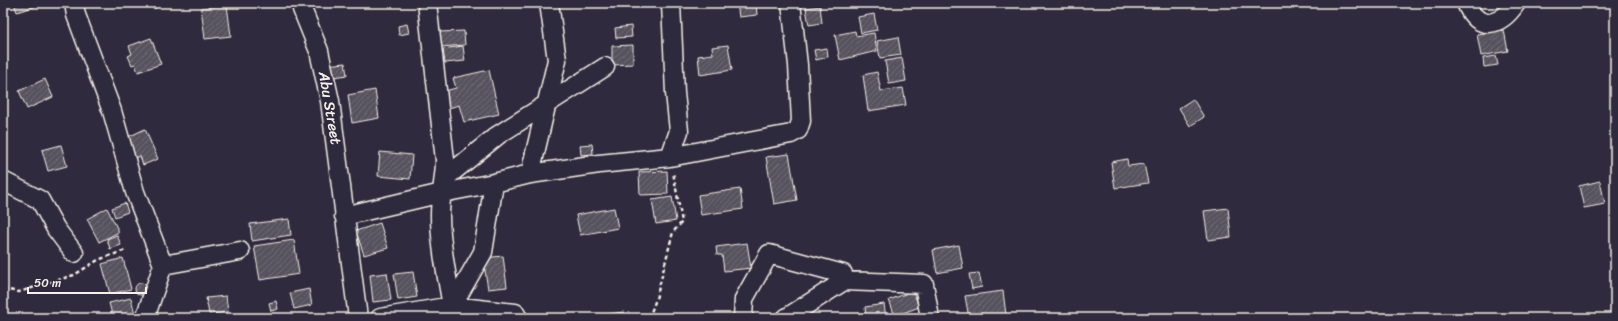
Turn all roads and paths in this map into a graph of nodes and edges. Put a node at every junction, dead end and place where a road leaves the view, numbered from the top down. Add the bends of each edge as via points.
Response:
1 (74, 3) edge
2 (302, 3) edge
3 (427, 3) edge
4 (549, 3) edge
5 (671, 3) edge
6 (1466, 3) edge
7 (1516, 3) edge
8 (795, 4) edge
9 (605, 67) dead end
10 (547, 103) junction
11 (670, 157) junction
12 (530, 174) junction
13 (3, 181) edge
14 (494, 183) junction
15 (443, 185) junction
16 (344, 216) junction
17 (126, 250) dead end
18 (240, 251) dead end
19 (74, 253) dead end
20 (163, 265) junction
21 (844, 281) junction
22 (3, 289) edge
23 (452, 306) junction
24 (145, 318) edge
25 (358, 318) edge
26 (380, 318) edge
27 (389, 318) edge
28 (518, 318) edge
29 (649, 318) edge
30 (743, 318) edge
31 (786, 318) edge
32 (930, 318) edge

1 - 20 street via 76,15 112,111 135,192
2 - 16 street, Abu Street via 302,10 319,51 330,101
3 - 15 street via 445,160
4 - 10 street via 557,60
5 - 11 street via 679,131
6 - 7 street via 1474,19 1482,23 1495,22 1509,14
8 - 11 street via 801,121 798,130 791,134
9 - 10 street
10 - 12 street
10 - 15 street via 498,135
11 - 12 street
11 - 29 path via 682,222 673,232
12 - 14 street
13 - 19 street via 40,200 56,230
14 - 15 street
14 - 23 street via 483,252
15 - 16 street
15 - 23 street via 440,216
16 - 25 street, Abu Street
17 - 22 path via 98,260 74,275 19,292
18 - 20 street
20 - 24 street
21 - 30 street via 843,274 769,254 744,298
21 - 31 street
21 - 32 street via 924,284
23 - 27 street
23 - 28 street via 514,313
26 - 27 street

